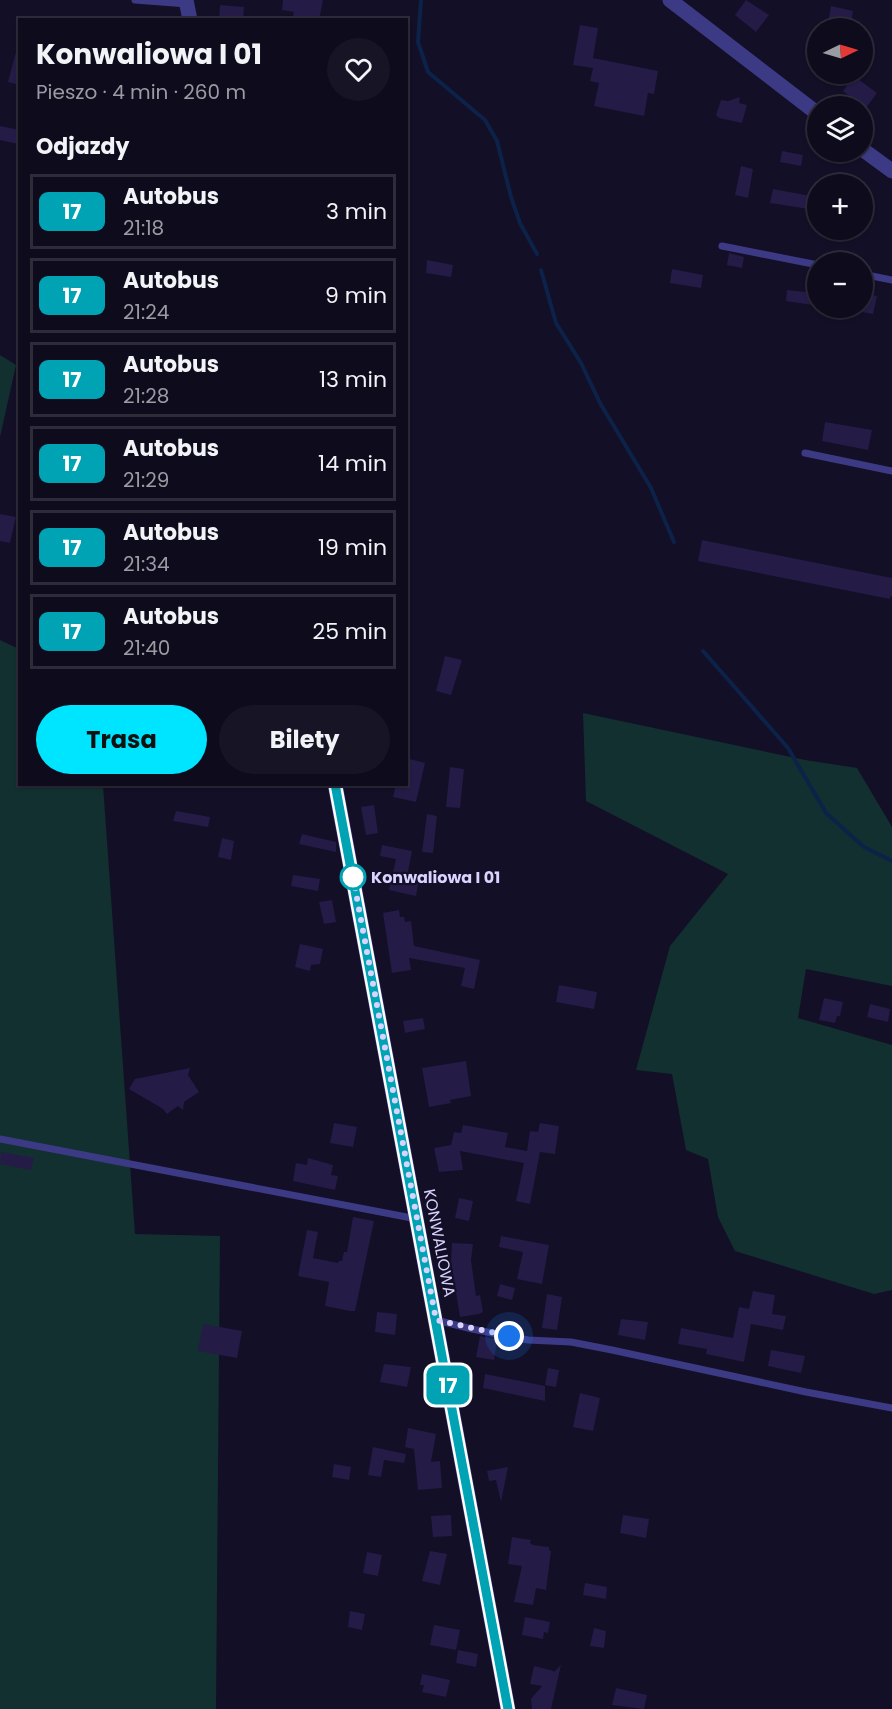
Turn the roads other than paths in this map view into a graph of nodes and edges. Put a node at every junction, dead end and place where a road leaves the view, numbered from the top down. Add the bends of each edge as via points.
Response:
1 (135, 0) edge
2 (670, 0) edge
3 (186, 2) edge
4 (190, 18) edge
5 (807, 106) edge
6 (873, 156) edge
7 (892, 171) edge
8 (722, 246) dead end
9 (807, 263) edge
10 (873, 276) edge
11 (892, 280) edge
12 (805, 453) dead end
13 (892, 471) edge
14 (335, 786) edge
15 (0, 1139) edge
16 (417, 1220) junction
17 (436, 1320) junction
18 (892, 1408) edge
19 (508, 1709) edge

1 - 3 lane
2 - 5 street
3 - 4 street
6 - 7 street
8 - 9 lane
10 - 11 lane
12 - 13 lane
14 - 16 street, KONWALIOWA
15 - 16 lane
16 - 17 street, KONWALIOWA
17 - 18 lane via 528,1340 571,1342
17 - 19 street, KONWALIOWA

